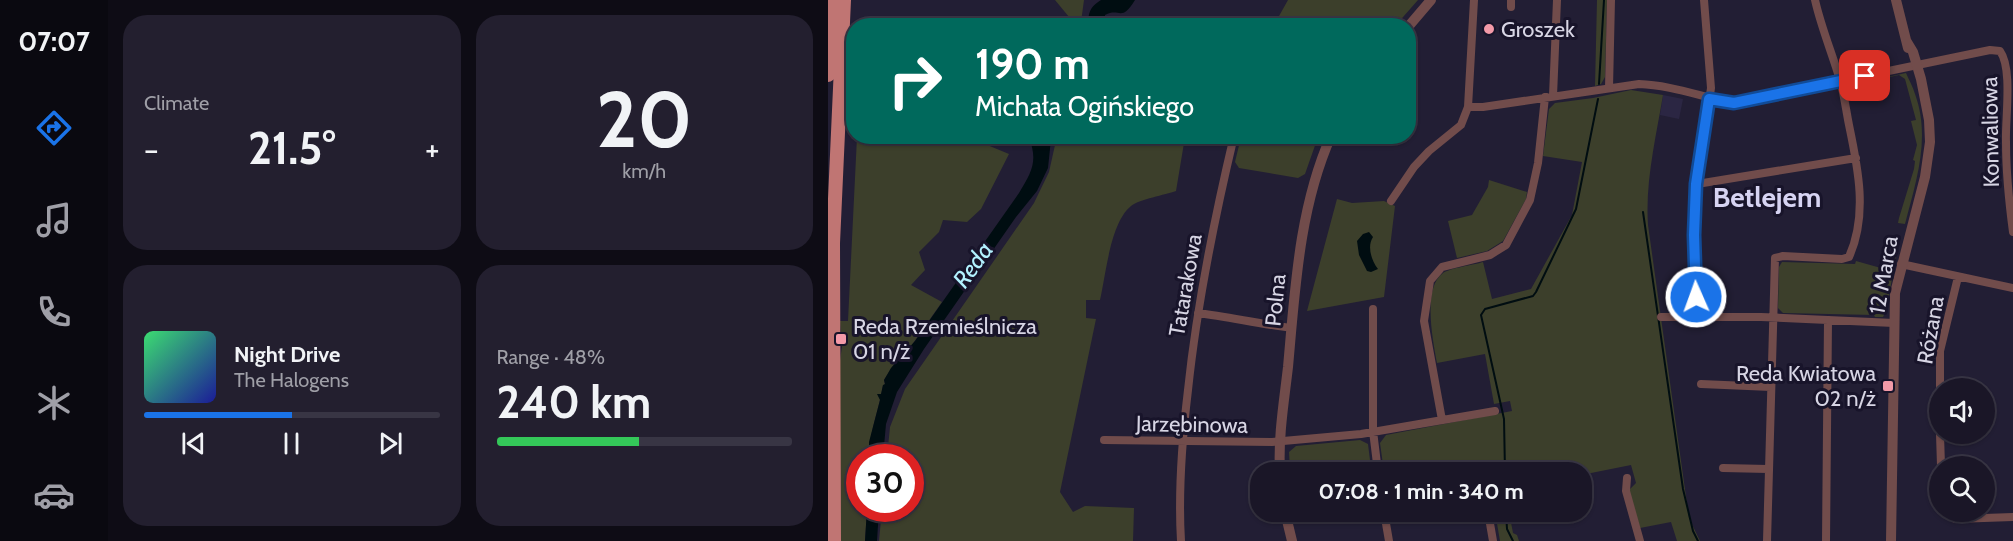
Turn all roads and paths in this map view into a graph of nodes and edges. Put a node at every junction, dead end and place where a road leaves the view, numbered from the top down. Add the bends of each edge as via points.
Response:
1 (832, 0) edge
2 (844, 0) edge
3 (1431, 0) edge
4 (1474, 0) edge
5 (1557, 0) edge
6 (1611, 0) edge
7 (1704, 0) edge
8 (1815, 0) edge
9 (1896, 0) edge
10 (1416, 18) edge
11 (1915, 66) junction
12 (828, 75) edge
13 (1840, 82) junction
14 (1610, 88) junction
15 (1549, 97) junction
16 (1709, 99) junction
17 (1468, 107) junction
18 (1232, 144) edge
19 (1327, 144) edge
20 (1856, 158) junction
21 (1696, 184) junction
22 (1391, 201) dead end
23 (2013, 232) edge
24 (1902, 264) junction
25 (1958, 277) junction
26 (2013, 288) edge
27 (1372, 309) dead end
28 (1198, 313) junction
29 (1661, 317) dead end
30 (1697, 317) junction
31 (1772, 318) junction
32 (1828, 320) junction
33 (1894, 323) junction
34 (1292, 328) junction
35 (1940, 378) edge
36 (1701, 384) dead end
37 (1771, 387) junction
38 (1495, 411) dead end
39 (1442, 420) junction
40 (1373, 431) junction
41 (831, 436) edge
42 (1104, 440) dead end
43 (1280, 441) junction
44 (1183, 442) junction
45 (1280, 462) edge
46 (1377, 462) edge
47 (1723, 468) dead end
48 (1768, 469) junction
49 (1628, 478) dead end
50 (2013, 517) edge
51 (1995, 518) edge
52 (1287, 522) edge
53 (1386, 522) edge
54 (1490, 522) edge
55 (834, 541) edge
56 (1181, 541) edge
57 (1292, 541) edge
58 (1389, 541) edge
59 (1493, 541) edge
60 (1640, 541) edge
61 (1767, 541) edge
62 (1826, 541) edge
63 (1891, 541) edge

1 - 12 main road
2 - 41 main road via 833,243
3 - 10 street
4 - 17 street
5 - 15 street
6 - 14 street
7 - 16 street
8 - 13 street
9 - 11 street, 12 Marca
11 - 13 street
11 - 23 street, Konwaliowa via 1990,50 2003,54 2010,95 2006,141
11 - 24 street, 12 Marca via 1930,131 1929,153
13 - 16 street via 1734,103
13 - 20 street
14 - 15 street
14 - 16 street via 1655,85
15 - 17 street
15 - 39 street via 1530,200 1506,244 1490,255 1442,267 1430,282 1424,321
16 - 21 street
17 - 22 street via 1461,125 1414,166
18 - 28 street, Tatarakowa
19 - 34 street, Polna via 1307,188
20 - 21 street
20 - 31 street via 1860,210 1849,257 1775,258
21 - 30 street
24 - 25 street
24 - 33 street, 12 Marca via 1895,293
25 - 26 street
25 - 35 street, Różana via 1940,351
27 - 40 street
28 - 34 street
28 - 44 street, Tatarakowa
29 - 30 street
30 - 31 street
31 - 32 street
31 - 37 street
32 - 33 street
32 - 62 street
33 - 63 street, 12 Marca
34 - 43 street, Polna
36 - 37 street
37 - 48 street
38 - 39 street, Jarzębinowa
39 - 40 street, Jarzębinowa
40 - 43 street, Jarzębinowa
40 - 46 street
41 - 55 main road
42 - 44 street, Jarzębinowa
43 - 44 street, Jarzębinowa
43 - 45 street, Polna
44 - 56 street, Tatarakowa
47 - 48 street
48 - 61 street
49 - 60 street via 1626,491
50 - 51 street
52 - 57 street
53 - 58 street
54 - 59 street

